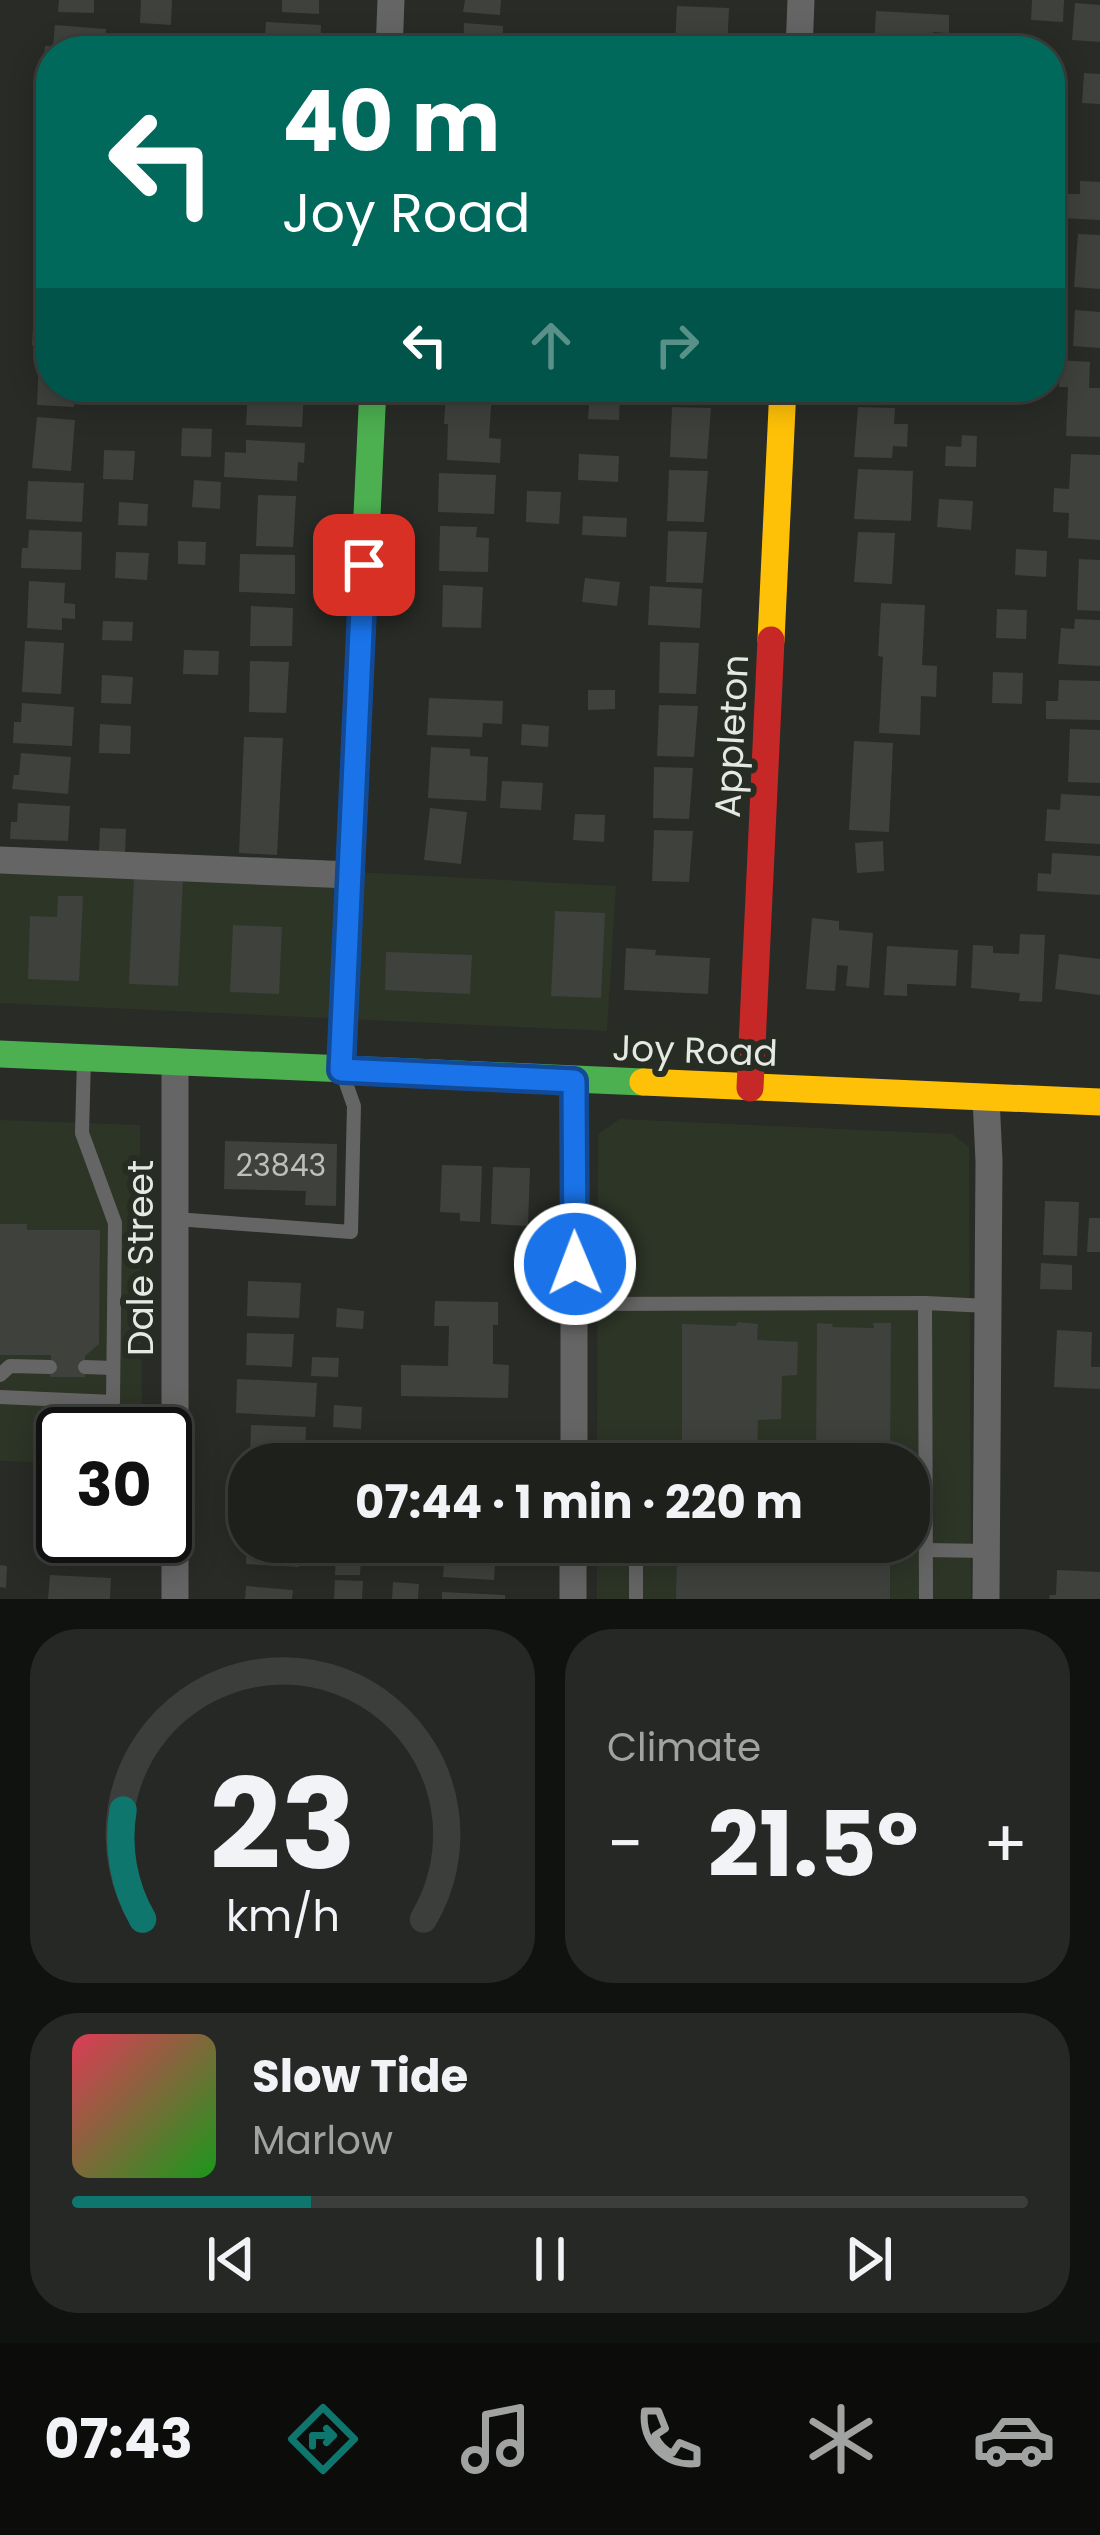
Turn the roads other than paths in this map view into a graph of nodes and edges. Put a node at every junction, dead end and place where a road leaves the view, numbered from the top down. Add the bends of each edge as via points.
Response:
1 (391, 0) edge
2 (801, 0) edge
3 (389, 36) edge
4 (800, 36) edge
5 (372, 402) edge
6 (782, 402) edge
7 (0, 860) edge
8 (350, 875) junction
9 (0, 1054) edge
10 (84, 1058) junction
11 (175, 1062) junction
12 (341, 1070) junction
13 (574, 1081) junction
14 (749, 1088) junction
15 (986, 1098) junction
16 (1100, 1102) edge
17 (176, 1219) junction
18 (925, 1303) junction
19 (575, 1304) junction
20 (988, 1306) junction
21 (50, 1367) dead end
22 (85, 1367) dead end
23 (113, 1368) junction
24 (0, 1375) edge
25 (0, 1397) edge
26 (574, 1443) edge
27 (926, 1443) edge
28 (930, 1550) edge
29 (986, 1551) junction
30 (574, 1563) edge
31 (636, 1563) edge
32 (926, 1563) edge
33 (175, 1599) edge
34 (573, 1599) edge
35 (636, 1599) edge
36 (926, 1599) edge
37 (986, 1599) edge

1 - 3 street
2 - 4 street
5 - 8 street
6 - 14 street, Appleton
7 - 8 street
8 - 12 street
9 - 10 street, Joy Road
10 - 11 street, Joy Road
10 - 23 lane via 82,1133 115,1223
11 - 12 street, Joy Road
11 - 17 street, Dale Street
12 - 13 street, Joy Road
12 - 17 lane via 354,1106 351,1232
13 - 14 street, Joy Road
13 - 19 street
14 - 15 street, Joy Road
15 - 16 street, Joy Road
15 - 20 street
17 - 33 street, Dale Street
18 - 19 lane
18 - 20 lane
18 - 27 lane
19 - 26 street
20 - 29 street
21 - 24 lane via 10,1366
22 - 23 lane
23 - 25 lane via 113,1402
28 - 29 lane
29 - 37 street
30 - 34 street
31 - 35 lane
32 - 36 lane

